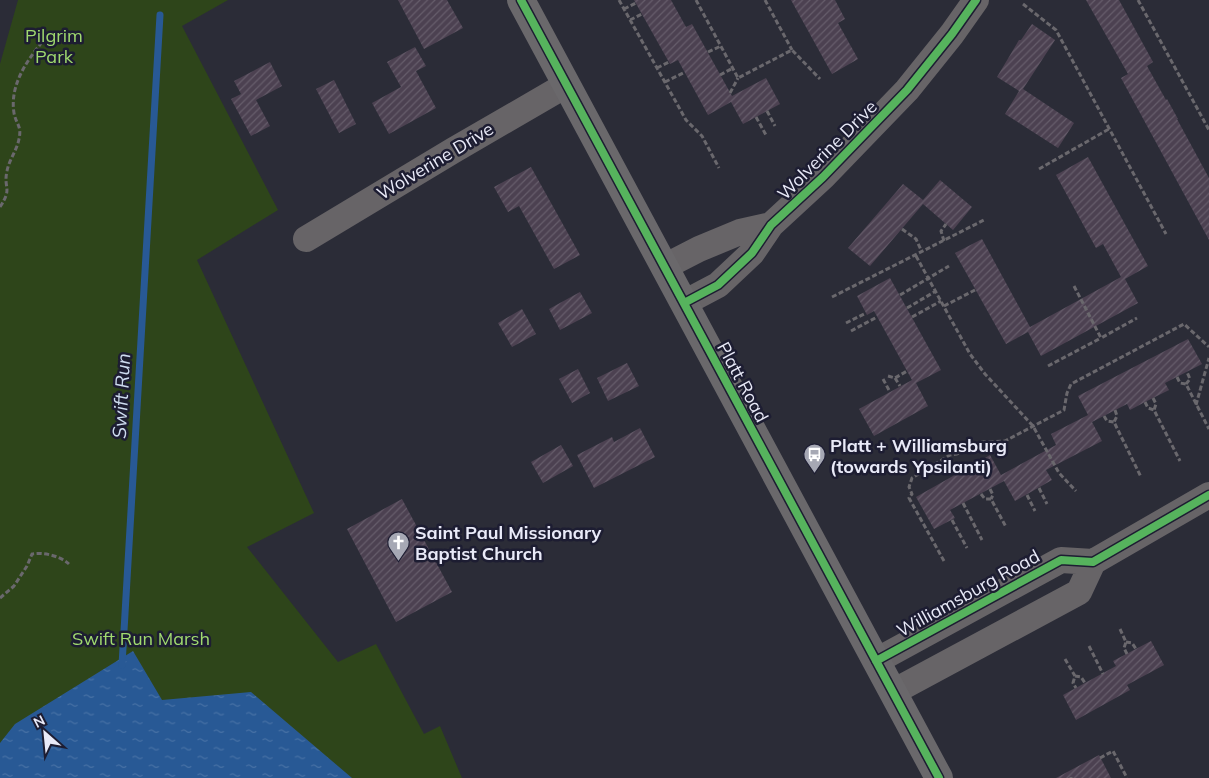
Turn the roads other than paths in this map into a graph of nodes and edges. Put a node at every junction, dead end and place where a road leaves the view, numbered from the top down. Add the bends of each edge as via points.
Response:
1 (521, 0) edge
2 (976, 0) edge
3 (566, 85) junction
4 (771, 225) junction
5 (306, 239) dead end
6 (664, 267) junction
7 (684, 303) junction
8 (1209, 496) edge
9 (1093, 562) junction
10 (876, 661) junction
11 (893, 692) junction
12 (939, 778) edge

1 - 3 main road, Platt Road
2 - 4 street, Wolverine Drive via 930,62 882,117 824,177
3 - 5 street, Wolverine Drive
3 - 6 main road, Platt Road
4 - 6 street, Wolverine Drive via 740,232
4 - 7 street, Wolverine Drive via 752,253 718,284
6 - 7 main road, Platt Road
7 - 10 main road, Platt Road
8 - 9 street
9 - 10 street, Williamsburg Road via 1061,560
9 - 11 street via 1079,592
10 - 11 main road, Platt Road
11 - 12 main road, Platt Road

